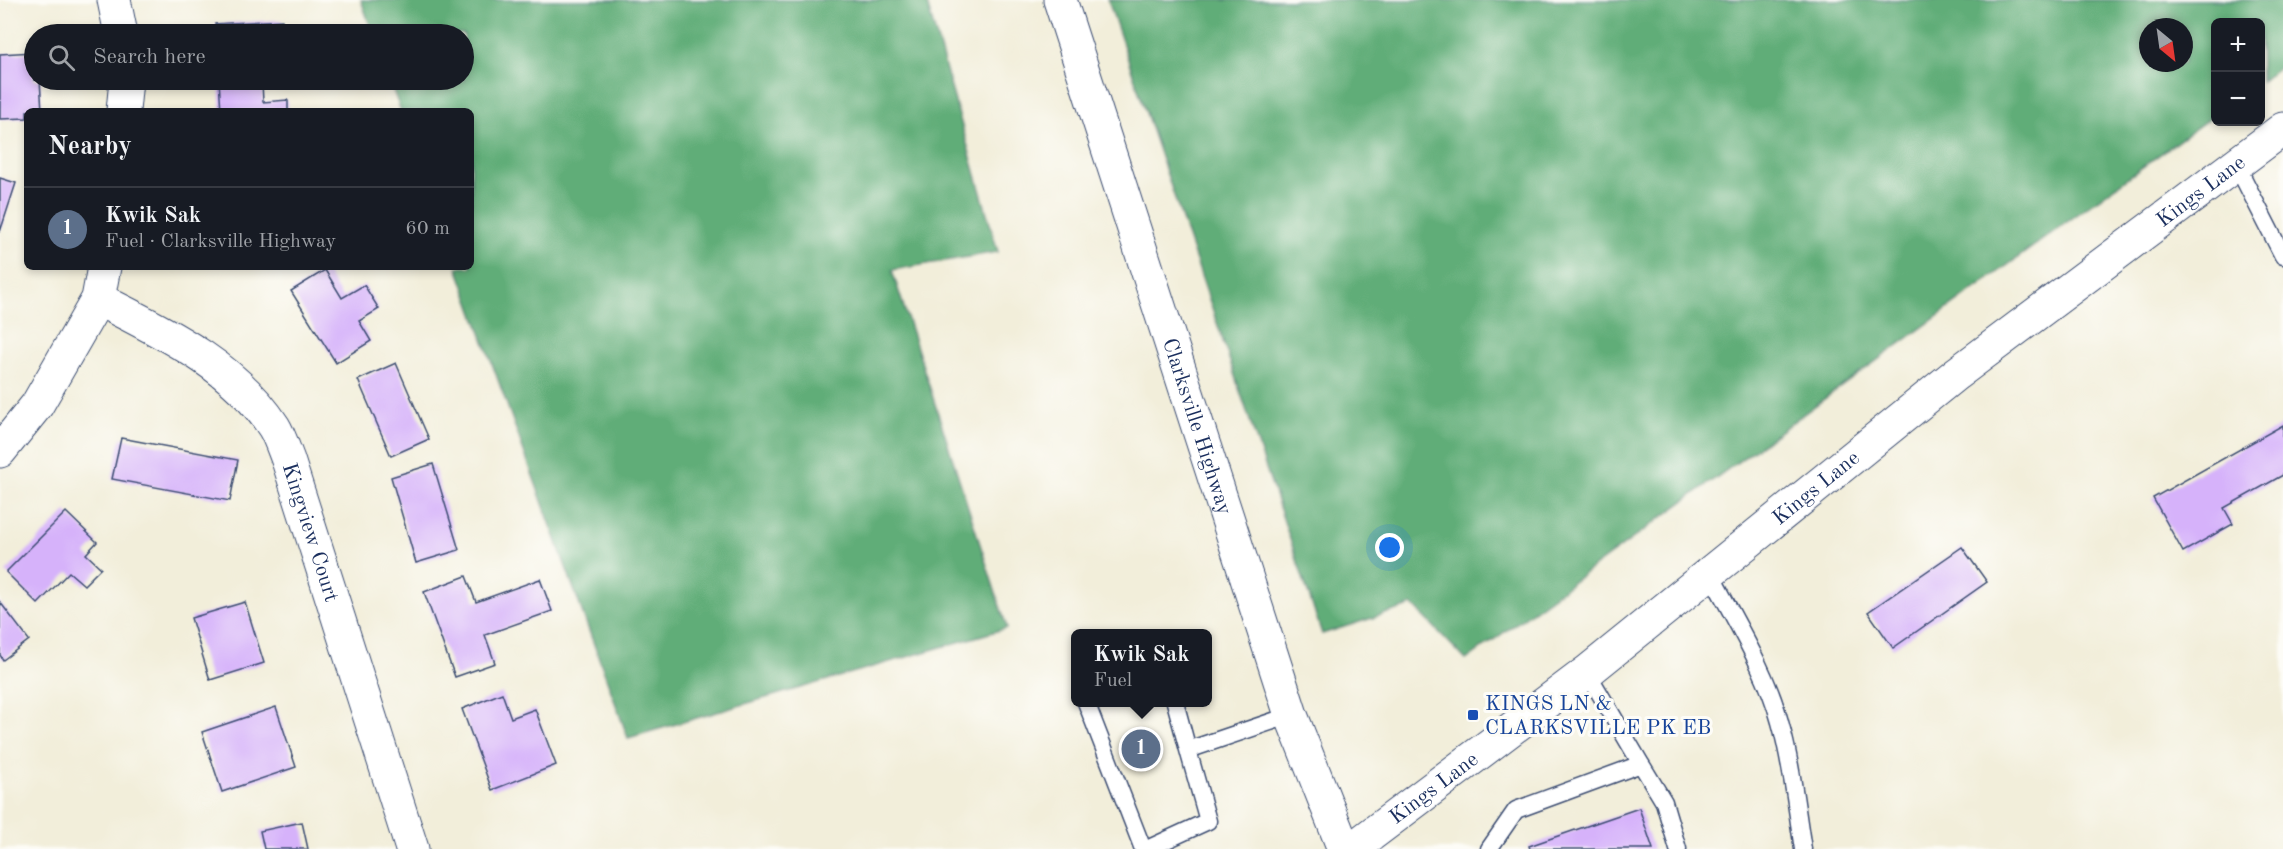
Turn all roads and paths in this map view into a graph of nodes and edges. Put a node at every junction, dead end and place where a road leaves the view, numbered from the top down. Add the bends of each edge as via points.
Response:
1 (114, 0) edge
2 (1060, 0) edge
3 (119, 24) edge
4 (125, 90) edge
5 (123, 108) edge
6 (2283, 129) edge
7 (2236, 164) junction
8 (2283, 256) edge
9 (103, 270) edge
10 (98, 299) junction
11 (0, 451) edge
12 (1710, 573) junction
13 (1587, 672) junction
14 (1088, 707) edge
15 (1176, 707) edge
16 (1291, 715) junction
17 (1188, 750) junction
18 (1641, 764) junction
19 (412, 849) edge
20 (1145, 849) edge
21 (1344, 849) edge
22 (1352, 849) edge
23 (1489, 849) edge
24 (1678, 849) edge
25 (1803, 849) edge

1 - 3 street
2 - 16 street, Clarksville Highway
4 - 5 street
6 - 7 street, Kings Lane
7 - 8 lane
7 - 12 street, Kings Lane via 1956,374
9 - 10 street
10 - 11 street via 37,405
10 - 19 street, Kingview Court via 166,334 216,367 251,396 275,429
12 - 13 street, Kings Lane
12 - 25 lane via 1752,652 1780,720
13 - 18 lane
13 - 22 street, Kings Lane
14 - 20 lane
15 - 17 lane
16 - 17 lane
16 - 21 street, Clarksville Highway
17 - 20 lane via 1208,821
18 - 23 lane via 1516,810
18 - 24 lane via 1664,802

